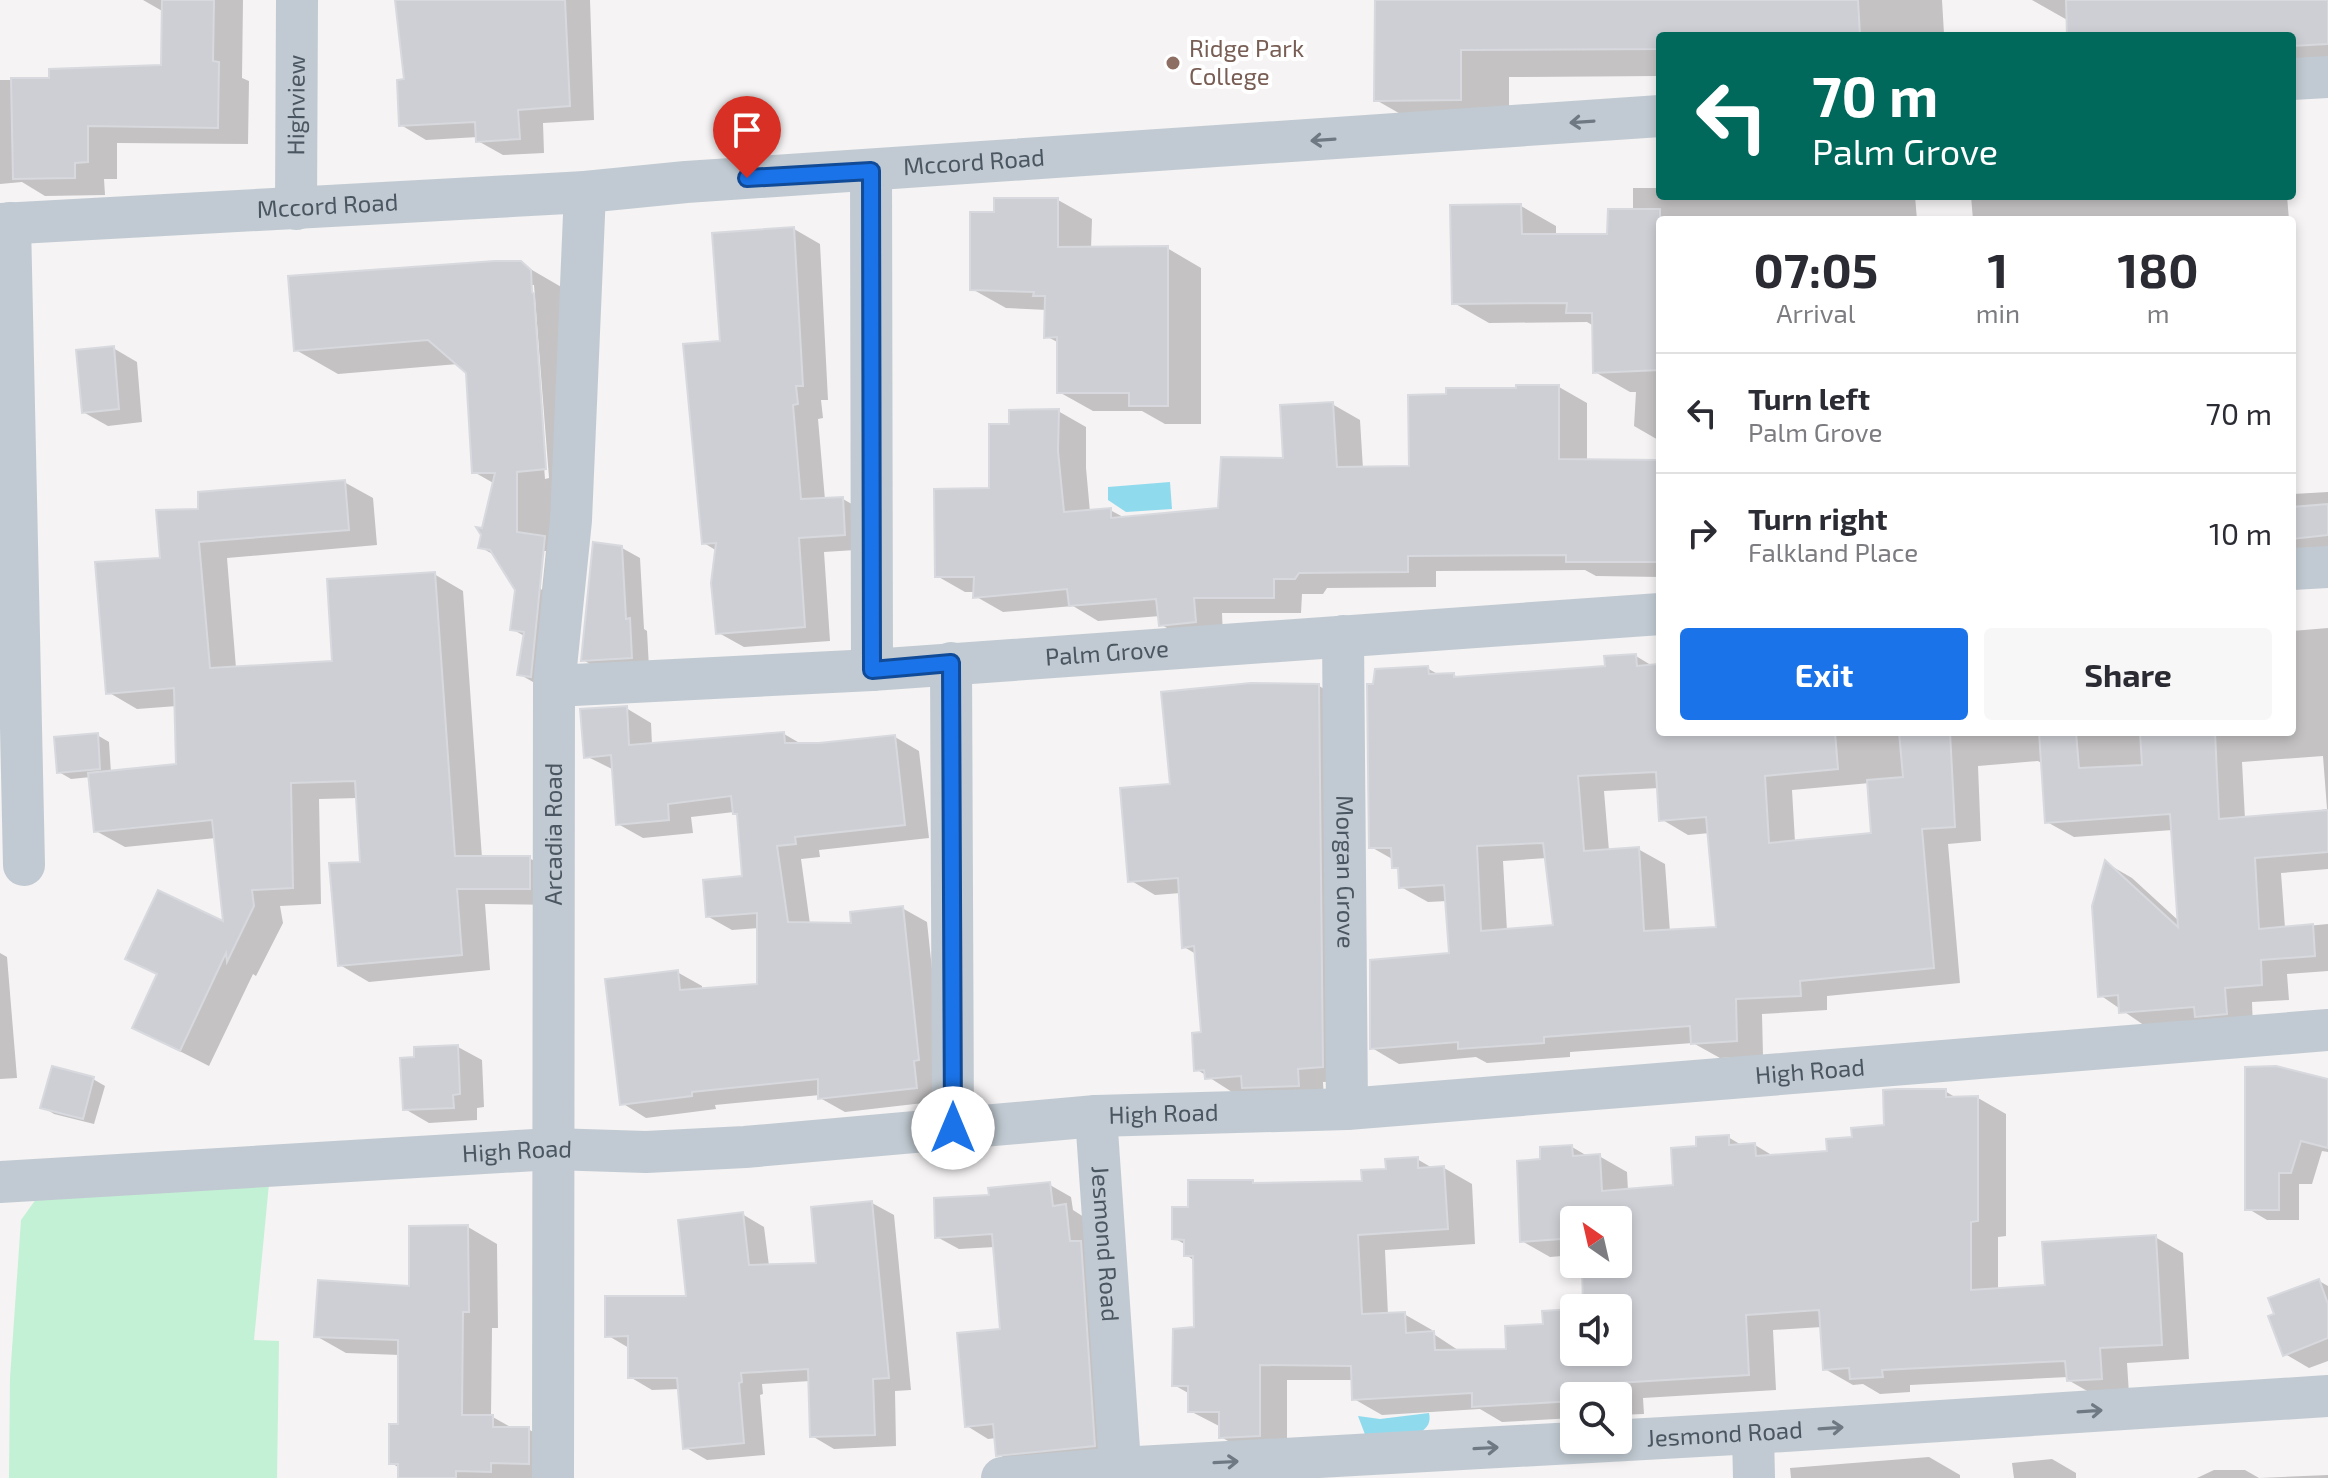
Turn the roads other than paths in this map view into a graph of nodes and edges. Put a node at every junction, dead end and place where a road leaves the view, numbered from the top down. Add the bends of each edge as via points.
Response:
1 (297, 0) edge
2 (2328, 77) edge
3 (2296, 79) edge
4 (1656, 116) edge
5 (871, 171) junction
6 (585, 192) junction
7 (296, 209) junction
8 (5, 223) edge
9 (2328, 567) edge
10 (2296, 569) edge
11 (1656, 614) edge
12 (1343, 636) junction
13 (951, 663) junction
14 (872, 670) junction
15 (554, 686) junction
16 (24, 865) dead end
17 (2328, 1030) edge
18 (1347, 1109) junction
19 (1096, 1116) junction
20 (953, 1128) junction
21 (552, 1149) junction
22 (0, 1182) edge
23 (2328, 1396) edge
24 (1753, 1433) junction
25 (1120, 1473) edge
26 (553, 1478) edge
27 (1002, 1478) edge
28 (1754, 1478) edge

1 - 7 street, Highview
2 - 3 street
4 -> 5 street, Mccord Road
5 - 6 street, Mccord Road
5 - 14 street
6 - 7 street, Mccord Road
6 - 15 street, Arcadia Road via 571,520
7 - 8 street, Mccord Road
8 - 16 street
9 - 10 street
11 - 12 street, Palm Grove
12 - 13 street, Palm Grove
12 - 18 street, Morgan Grove
13 - 14 street, Palm Grove
13 - 20 street
14 - 15 street, Palm Grove
15 - 21 street, Arcadia Road
17 - 18 street, High Road
18 - 19 street, High Road
19 - 20 street, High Road
19 - 25 street, Jesmond Road
20 - 21 street, High Road via 745,1147
21 - 22 street, High Road
21 - 26 street, Arcadia Road
24 -> 23 street, Jesmond Road
25 -> 24 street, Jesmond Road
24 - 28 street
25 - 27 street

